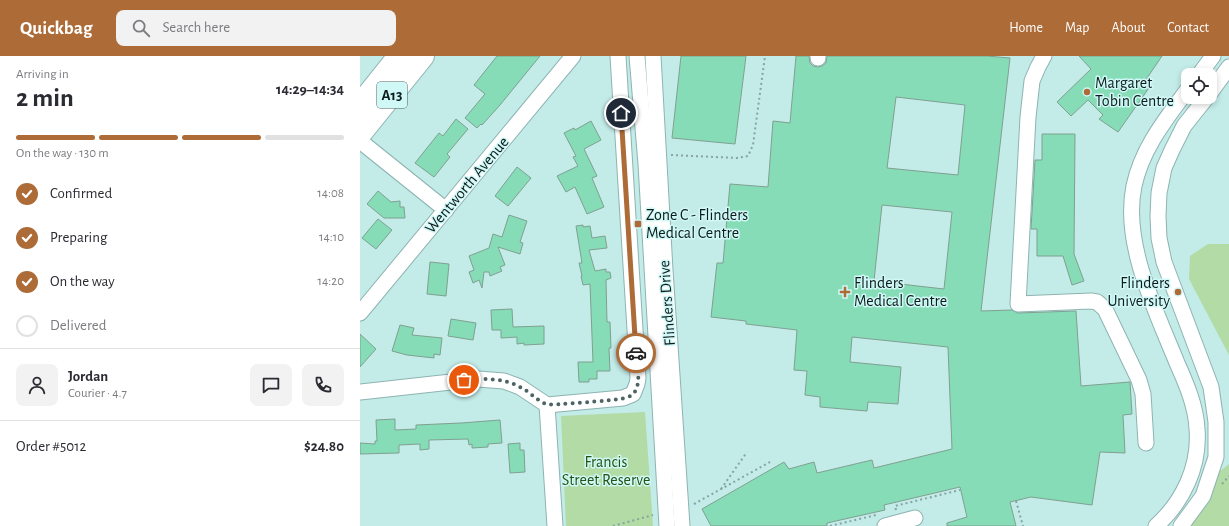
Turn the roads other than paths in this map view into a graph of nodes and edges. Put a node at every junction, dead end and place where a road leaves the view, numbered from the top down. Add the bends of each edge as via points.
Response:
1 (399, 56) edge
2 (423, 56) edge
3 (573, 56) edge
4 (618, 56) edge
5 (637, 56) edge
6 (653, 56) edge
7 (1044, 56) edge
8 (1213, 56) edge
9 (1204, 68) edge
10 (1229, 68) edge
11 (1217, 84) edge
12 (1181, 98) edge
13 (1201, 104) edge
14 (360, 105) edge
15 (642, 106) junction
16 (621, 113) junction
17 (360, 134) edge
18 (360, 141) edge
19 (661, 162) junction
20 (446, 210) junction
21 (360, 313) edge
22 (663, 344) junction
23 (360, 392) edge
24 (546, 405) junction
25 (1146, 443) dead end
26 (884, 518) edge
27 (915, 518) dead end
28 (667, 519) edge
29 (555, 526) edge
30 (682, 526) edge
31 (1156, 526) edge
32 (1181, 526) edge

1 - 14 highway
2 - 17 highway, A13
3 - 20 street, Wentworth Avenue
4 - 16 street
5 - 15 street, Flinders Drive
6 - 19 street, Flinders Drive
7 - 25 street via 1032,81 1028,117 1018,304 1091,301 1102,305 1139,380 1143,394
8 - 9 street
10 - 11 street
12 - 31 street via 1147,148 1134,186 1132,202 1132,222 1140,265 1191,399 1198,428 1198,446 1190,480 1180,499
13 - 32 street via 1184,126 1172,150 1164,168 1158,201 1159,238 1164,262 1211,387 1216,422 1216,457 1205,491 1194,511
15 - 16 street
15 - 19 street, Flinders Drive
16 - 24 street via 638,378 636,389 633,394 623,398
18 - 20 street
19 - 22 street, Flinders Drive
20 - 21 street, Wentworth Avenue
22 - 28 street, Flinders Drive
22 - 30 street, Flinders Drive
23 - 24 street via 478,379 504,381 520,387
24 - 29 street
26 - 27 street

